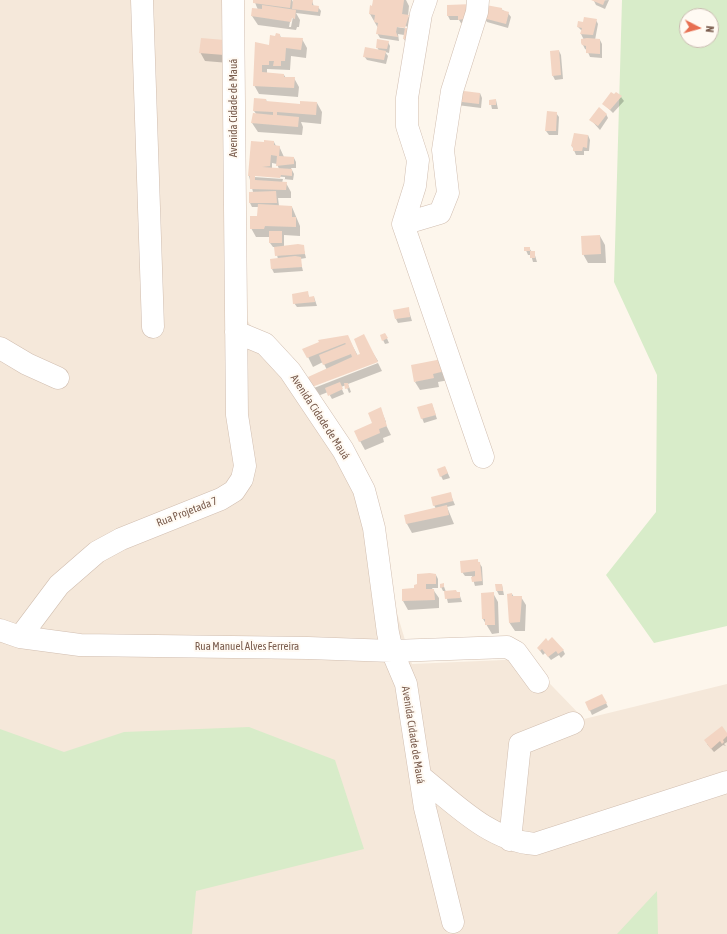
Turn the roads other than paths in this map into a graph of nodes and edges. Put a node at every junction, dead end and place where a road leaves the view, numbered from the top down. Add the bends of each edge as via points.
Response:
1 (142, 0) edge
2 (233, 0) edge
3 (426, 0) edge
4 (478, 0) edge
5 (403, 224) junction
6 (153, 327) dead end
7 (236, 332) junction
8 (0, 348) edge
9 (58, 378) dead end
10 (483, 457) dead end
11 (10, 634) edge
12 (392, 651) junction
13 (538, 682) dead end
14 (573, 722) dead end
15 (420, 776) junction
16 (727, 782) edge
17 (510, 840) junction
18 (453, 922) dead end

1 - 6 street
2 - 7 street, Avenida Cidade de Mauá
3 - 5 street via 421,14 407,98 407,126 418,160 415,186
4 - 5 street via 477,12 452,91 443,150 448,193 440,213
5 - 10 street
7 - 11 street, Rua Projetada 7 via 237,415 245,466 242,479 234,491 221,499 121,539 97,552 59,585
7 - 12 street, Avenida Cidade de Mauá via 265,344 290,371 343,450 364,490 374,528
8 - 9 street
11 - 12 street, Rua Manuel Alves Ferreira via 80,645
12 - 13 street, Rua Manuel Alves Ferreira via 507,647 516,652
12 - 15 street, Avenida Cidade de Mauá via 406,684
14 - 17 street via 520,744
15 - 17 street via 491,831
15 - 18 street, Avenida Cidade de Mauá via 432,840
16 - 17 street via 551,840 535,844

